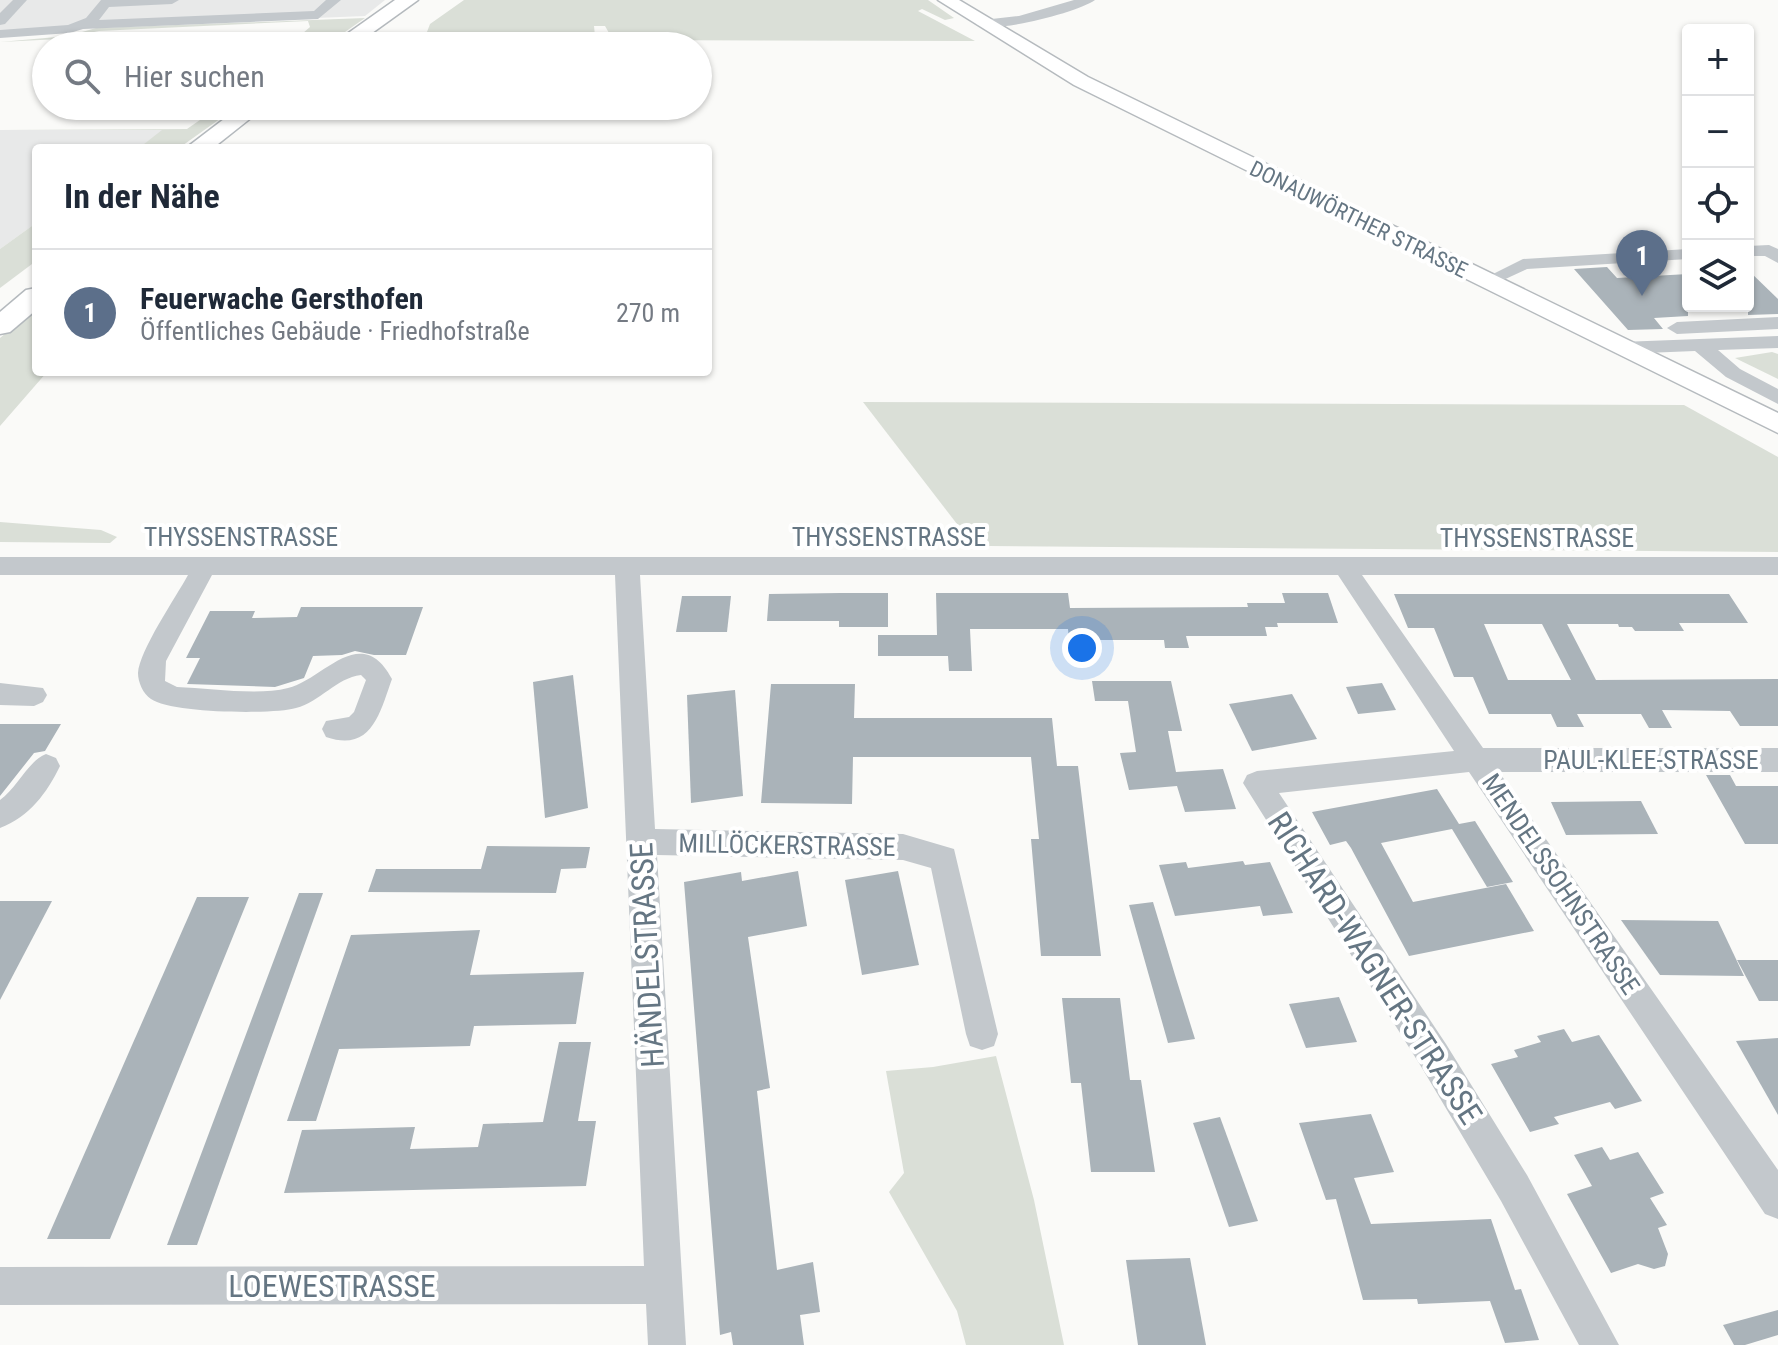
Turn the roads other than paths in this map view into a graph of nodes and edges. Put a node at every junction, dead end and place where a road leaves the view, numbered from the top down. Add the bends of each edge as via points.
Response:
1 (20, 0) edge
2 (172, 0) edge
3 (334, 0) edge
4 (394, 0) edge
5 (408, 0) edge
6 (430, 0) edge
7 (947, 0) edge
8 (1049, 0) edge
9 (1088, 0) edge
10 (107, 1) edge
11 (0, 21) edge
12 (373, 23) junction
13 (983, 24) junction
14 (83, 25) junction
15 (48, 32) edge
16 (360, 32) edge
17 (383, 32) edge
18 (32, 33) edge
19 (0, 34) edge
20 (236, 120) edge
21 (260, 120) edge
22 (203, 144) edge
23 (228, 144) edge
24 (1754, 251) edge
25 (1682, 254) edge
26 (1778, 258) edge
27 (32, 275) edge
28 (1486, 282) junction
29 (32, 299) edge
30 (0, 300) edge
31 (1778, 323) edge
32 (0, 326) edge
33 (1677, 328) dead end
34 (1778, 342) edge
35 (1701, 346) junction
36 (1621, 348) junction
37 (1778, 397) edge
38 (1778, 424) edge
39 (205, 565) junction
40 (627, 565) junction
41 (0, 566) edge
42 (1347, 566) junction
43 (1778, 566) edge
44 (0, 694) edge
45 (34, 695) dead end
46 (336, 729) dead end
47 (1475, 760) junction
48 (1778, 760) edge
49 (46, 766) dead end
50 (0, 815) edge
51 (641, 842) junction
52 (982, 1034) dead end
53 (1778, 1201) edge
54 (665, 1285) junction
55 (0, 1286) edge
56 (667, 1345) edge
57 (1600, 1345) edge

1 - 11 street
2 - 10 street
3 - 14 street via 318,15
4 - 12 highway
5 - 12 highway
6 - 17 highway
7 - 13 main road, DONAUWÖRTHER STRASSE
8 - 13 street
9 - 13 street via 1020,20
10 - 14 street
12 - 16 highway
13 - 28 main road, DONAUWÖRTHER STRASSE via 1081,81
14 - 15 street
18 - 19 street
20 - 22 highway
21 - 23 highway
24 - 26 street via 1769,250
25 - 28 street via 1535,262
27 - 30 highway
28 - 36 main road, DONAUWÖRTHER STRASSE
29 - 32 highway
31 - 33 street
34 - 35 street
35 - 36 street
35 - 37 street via 1733,373
36 - 38 main road, DONAUWÖRTHER STRASSE
39 - 40 street, THYSSENSTRASSE
39 - 41 street, THYSSENSTRASSE
39 - 46 street via 153,661 152,686 177,698 294,698 335,673 367,665 379,679 365,718 356,727
40 - 42 street, THYSSENSTRASSE
40 - 51 street, HÄNDELSTRASSE
42 - 43 street, THYSSENSTRASSE
42 - 47 street, MENDELSSOHNSTRASSE
44 - 45 street
47 - 48 street, PAUL-KLEE-STRASSE
47 - 53 street, MENDELSSOHNSTRASSE
47 - 57 street, RICHARD-WAGNER-STRASSE via 1257,783 1434,1056
49 - 50 street via 20,804
51 - 52 street, MILLÖCKERSTRASSE via 903,847 944,858
51 - 54 street, HÄNDELSTRASSE
54 - 55 street, LOEWESTRASSE
54 - 56 street, HÄNDELSTRASSE

